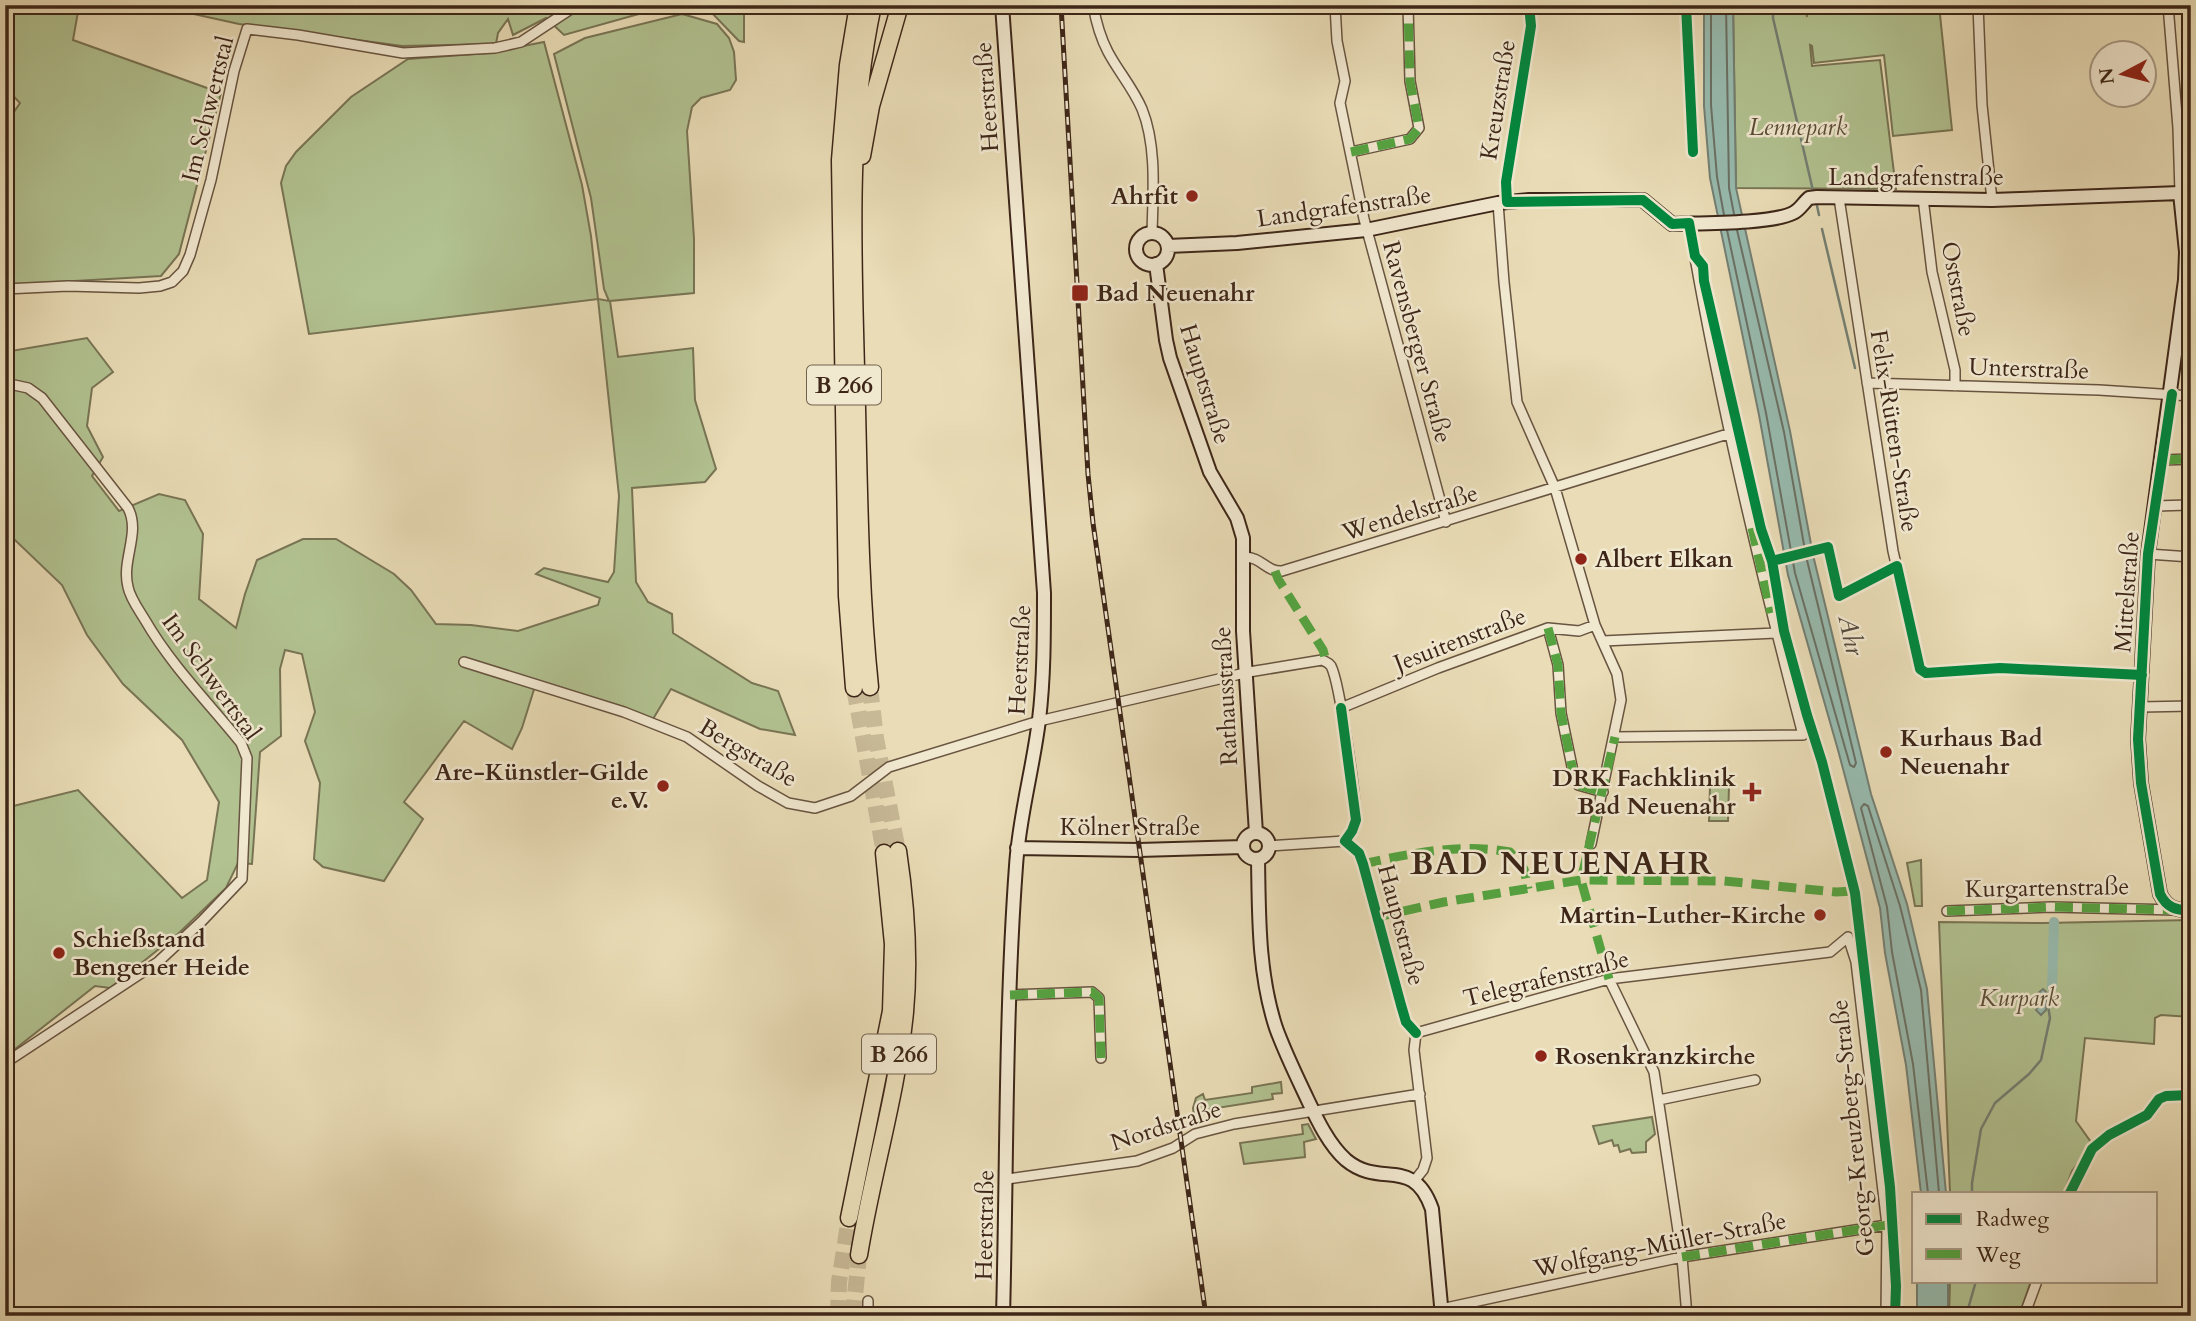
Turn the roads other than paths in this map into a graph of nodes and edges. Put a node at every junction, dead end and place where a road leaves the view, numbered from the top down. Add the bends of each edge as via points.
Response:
1 (577, 5) edge
2 (858, 5) edge
3 (873, 5) edge
4 (900, 5) edge
5 (1002, 5) edge
6 (1093, 5) edge
7 (1335, 5) edge
8 (1408, 5) edge
9 (1529, 5) edge
10 (1978, 5) edge
11 (2168, 5) edge
12 (2178, 128) junction
13 (2191, 131) edge
14 (1351, 152) junction
15 (2180, 193) junction
16 (1839, 198) junction
17 (1923, 198) junction
18 (1992, 200) junction
19 (1502, 202) junction
20 (852, 203) junction
21 (1689, 223) junction
22 (1366, 230) junction
23 (1152, 233) junction
24 (1168, 246) junction
25 (1156, 264) junction
26 (5, 289) edge
27 (5, 383) edge
28 (1867, 383) junction
29 (1955, 386) junction
30 (2172, 394) junction
31 (2191, 396) edge
32 (1731, 433) junction
33 (2191, 459) edge
34 (2163, 460) junction
35 (1555, 488) junction
36 (2188, 505) dead end
37 (2156, 506) junction
38 (1446, 522) junction
39 (2148, 554) junction
40 (1244, 557) junction
41 (2191, 557) edge
42 (1595, 625) junction
43 (1548, 628) junction
44 (1776, 633) junction
45 (1603, 641) junction
46 (464, 662) dead end
47 (1246, 674) junction
48 (2142, 675) junction
49 (2191, 706) edge
50 (2141, 707) junction
51 (1341, 708) junction
52 (1039, 720) junction
53 (1615, 737) junction
54 (1604, 792) junction
55 (1256, 833) junction
56 (1345, 841) junction
57 (1591, 844) dead end
58 (1269, 846) junction
59 (1243, 847) junction
60 (1017, 848) junction
61 (1258, 859) junction
62 (2176, 910) junction
63 (1947, 911) dead end
64 (2191, 911) edge
65 (1848, 937) joint
66 (1609, 979) junction
67 (1010, 995) junction
68 (1416, 1033) junction
69 (1101, 1058) dead end
70 (5, 1063) edge
71 (1755, 1080) dead end
72 (1420, 1094) junction
73 (2191, 1095) edge
74 (1659, 1100) junction
75 (1313, 1112) junction
76 (1007, 1179) junction
77 (1415, 1180) junction
78 (2070, 1192) edge
79 (849, 1219) tunnel mouth
80 (1887, 1224) junction
81 (859, 1255) tunnel mouth
82 (1682, 1257) junction
83 (2037, 1282) edge
84 (868, 1301) dead end
85 (1441, 1312) edge
86 (868, 1316) edge
87 (1003, 1316) edge
88 (1687, 1316) edge
89 (1886, 1316) edge
90 (2024, 1316) edge

1 - 26 street, Im Schwertstal via 522,42 495,48 403,53 247,29 211,180 183,271 160,286
2 - 20 highway, B 266 via 845,93 840,185 847,596 862,688
3 - 20 highway, B 266 via 855,129
4 - 20 highway, B 266 via 871,106
5 - 52 street, Heerstraße via 1044,593
6 - 23 street via 1105,45 1141,106 1147,125 1154,193
7 - 14 street, Ravensberger Straße via 1345,80 1340,103
8 - 14 street via 1410,81 1419,128 1410,139
9 - 19 street, Kreuzstraße via 1531,26
10 - 18 street
11 - 12 street, Mittelstraße
12 - 13 street
12 - 15 street, Mittelstraße
14 - 22 street, Ravensberger Straße
15 - 18 street, Landgrafenstraße
15 - 30 street, Mittelstraße via 2185,280
16 - 17 street, Landgrafenstraße
16 - 21 street, Landgrafenstraße via 1815,197 1790,215
16 - 28 street, Felix-Rütten-Straße
17 - 18 street, Landgrafenstraße
17 - 29 street, Oststraße via 1932,272
19 - 21 street, Landgrafenstraße via 1643,200 1672,224
19 - 22 street, Landgrafenstraße
19 - 35 street, Kreuzstraße via 1505,295 1517,402
21 - 32 street
22 - 24 street, Landgrafenstraße
22 - 38 street, Ravensberger Straße
23 - 24 street
23 - 25 street via 1141,238 1137,250 1143,262
24 - 25 street via 1165,258
25 - 40 street, Hauptstraße via 1170,358 1210,472 1240,527
27 - 70 street, Im Schwertstal via 28,388 42,398 128,508 133,518 126,566 128,588 162,650 241,743 247,758 242,879 158,962
28 - 29 street, Unterstraße
28 - 48 street, Felix-Rütten-Straße via 1893,551 1920,669 1926,673 2008,668
29 - 30 street, Unterstraße
30 - 31 street, Unterstraße
30 - 34 street, Mittelstraße
32 - 35 street, Wendelstraße
32 - 44 street
33 - 34 street
34 - 37 street, Mittelstraße
35 - 38 street, Wendelstraße
35 - 42 street, Kreuzstraße
36 - 37 street
37 - 39 street, Mittelstraße
38 - 40 street, Wendelstraße via 1275,572 1258,559
39 - 41 street
39 - 48 street, Mittelstraße
40 - 47 street, Rathausstraße
42 - 43 street, Jesuitenstraße via 1578,631
42 - 45 street, Kreuzstraße
43 - 51 street, Jesuitenstraße
43 - 54 street via 1558,665 1561,713 1574,781
44 - 45 street
44 - 53 street via 1802,735
45 - 53 street, Kreuzstraße via 1617,674 1621,700
46 - 52 street, Bergstraße via 624,712 687,737 788,803 815,808 851,796 890,767
47 - 51 street, Bergstraße via 1326,661
47 - 52 street, Bergstraße
47 - 55 street, Rathausstraße
48 - 50 street, Mittelstraße
49 - 50 street
50 - 62 street, Mittelstraße via 2141,783 2158,887 2165,903
51 - 56 street via 1356,820
52 - 60 street, Heerstraße
53 - 54 street, Kreuzstraße
54 - 57 street, Kreuzstraße
55 - 58 street via 1264,836
55 - 59 street via 1245,839
56 - 58 street
56 - 68 street, Hauptstraße via 1359,853 1406,1022
58 - 61 street
59 - 60 street, Kölner Straße
59 - 61 street via 1248,856
60 - 67 street, Heerstraße
61 - 75 street via 1259,932 1269,1004
62 - 63 street, Kurgartenstraße via 2051,907
62 - 64 street, Kurgartenstraße
65 - 66 street, Telegrafenstraße via 1830,952
65 - 80 street, Georg-Kreuzberg-Straße via 1856,962
66 - 68 street, Telegrafenstraße
66 - 74 street via 1654,1072
67 - 69 street via 1092,992 1099,998
67 - 76 street, Heerstraße
68 - 72 street, Hauptstraße
71 - 74 street
72 - 75 street, Nordstraße
72 - 77 street, Hauptstraße via 1427,1158
73 - 78 street via 2159,1099 2147,1115 2100,1142
74 - 82 street
75 - 76 street, Nordstraße via 1195,1134 1173,1149 1137,1161
75 - 77 street via 1345,1159 1362,1170
76 - 87 street, Heerstraße
77 - 85 street via 1432,1209
79 - 81 highway, B 266 via 891,1011 891,852 907,943 905,1011
80 - 82 street, Wolfgang-Müller-Straße
80 - 89 street, Georg-Kreuzberg-Straße
82 - 85 street, Wolfgang-Müller-Straße
82 - 88 street
83 - 90 street
84 - 86 street

